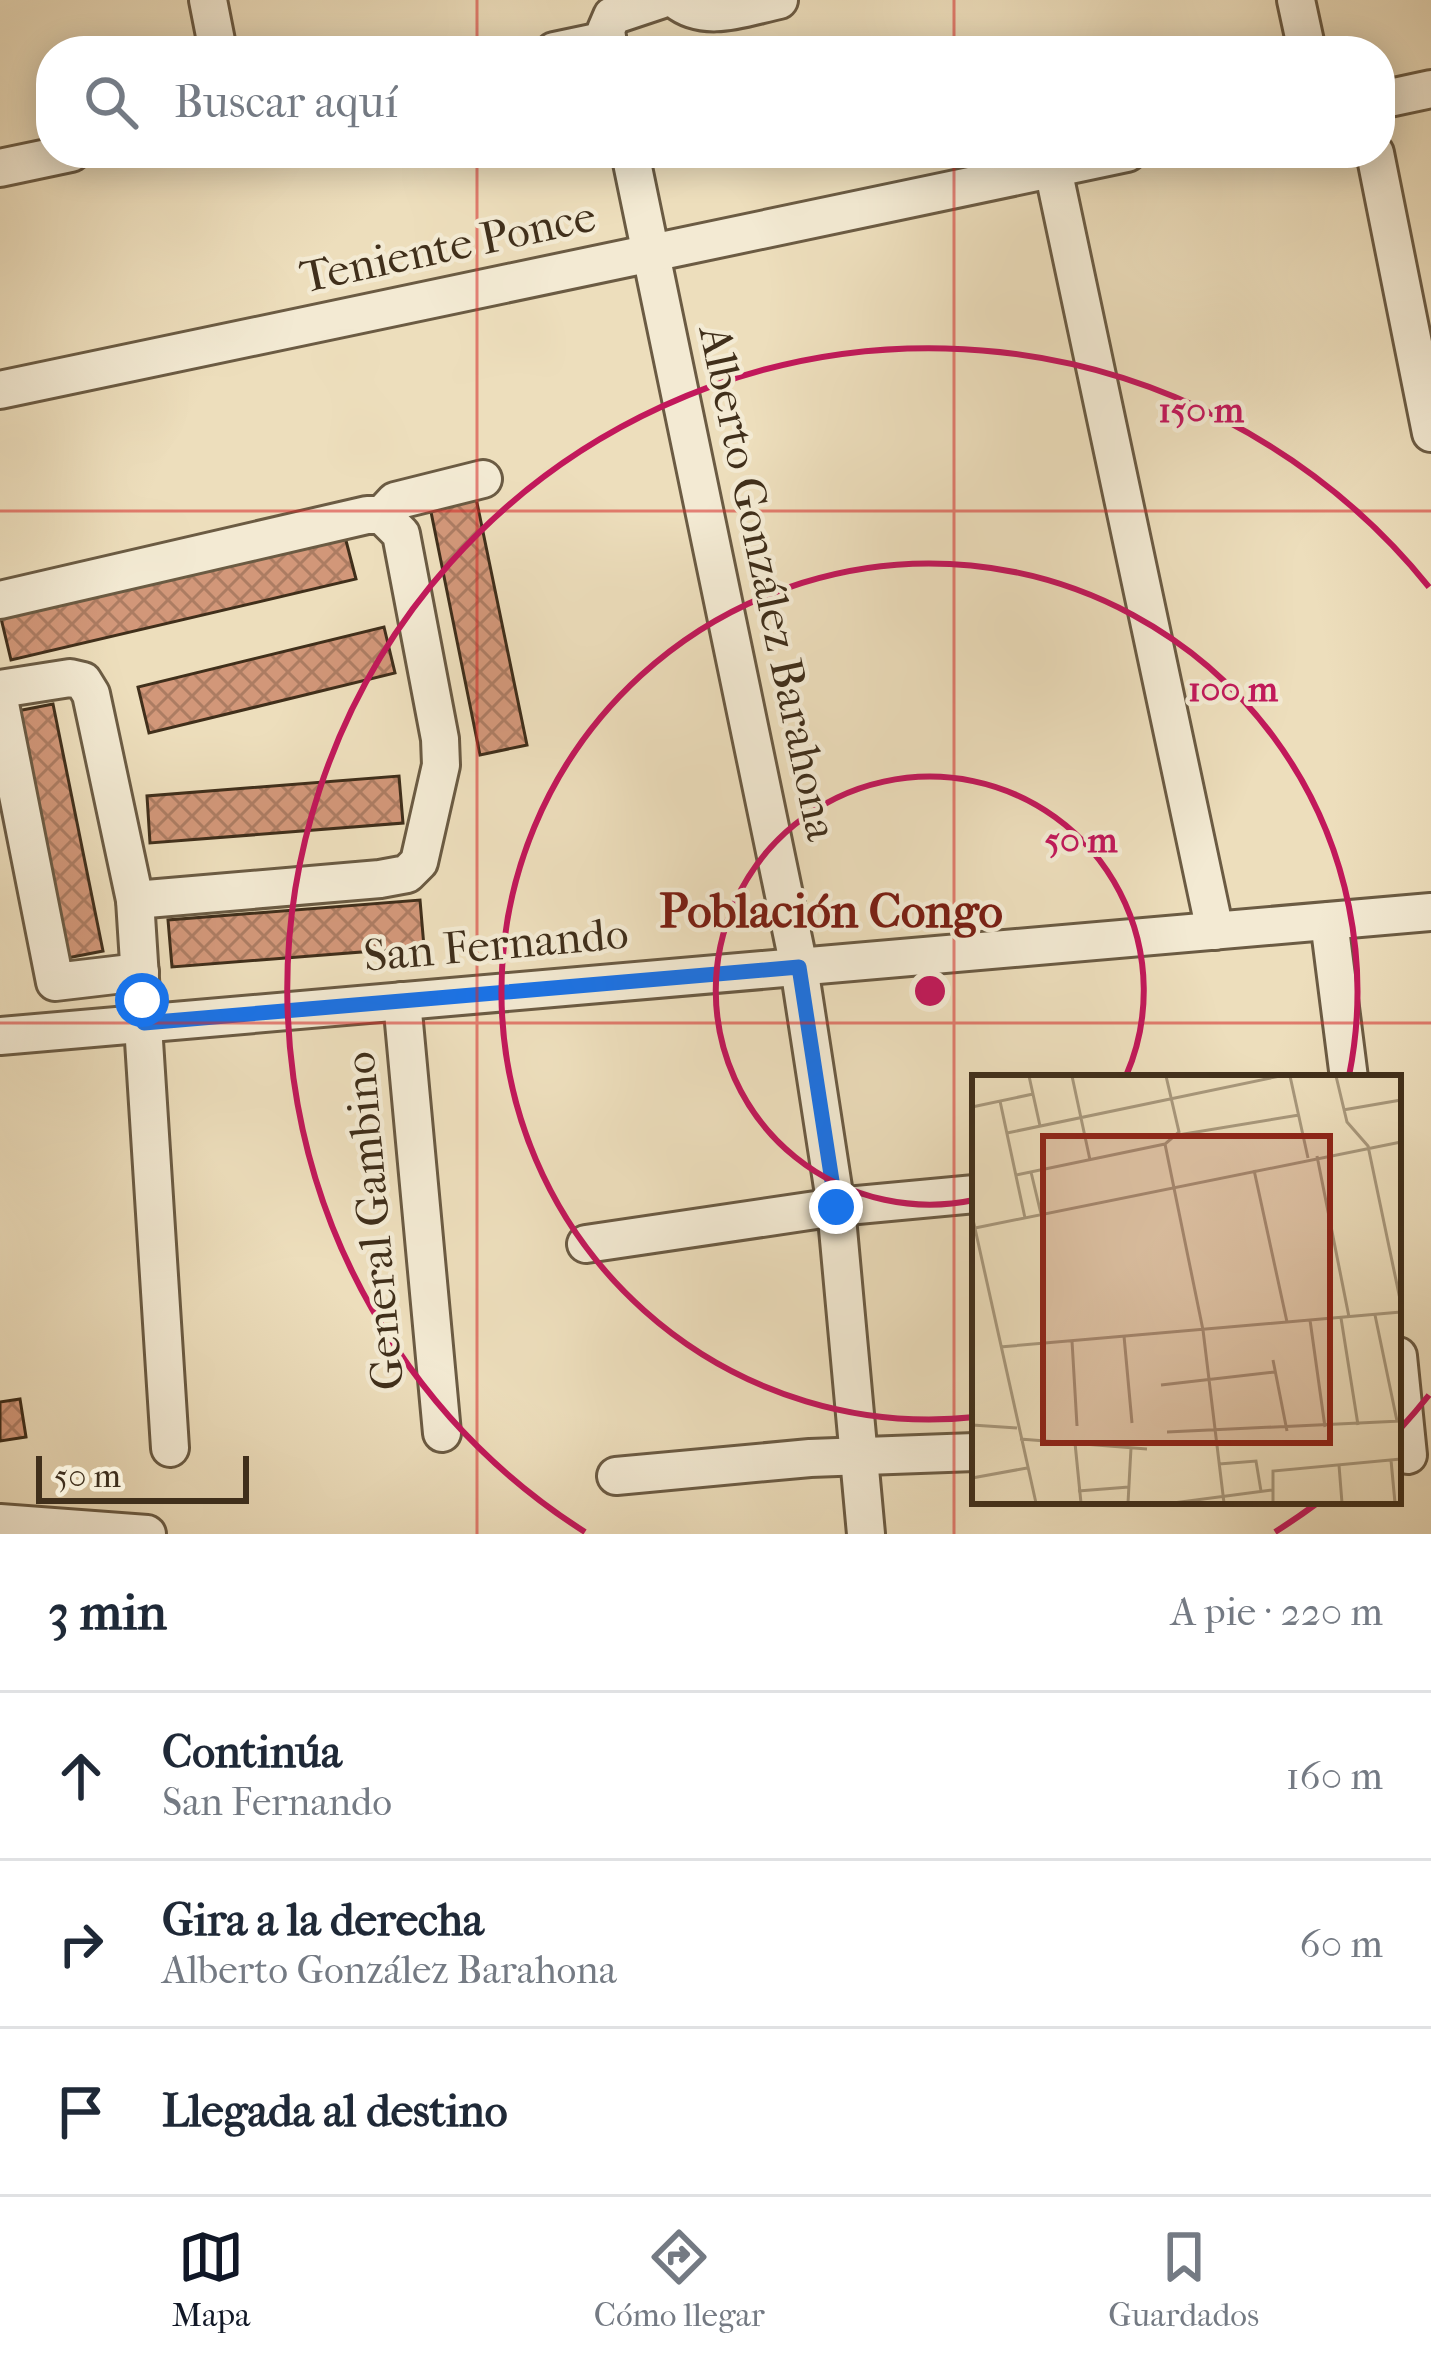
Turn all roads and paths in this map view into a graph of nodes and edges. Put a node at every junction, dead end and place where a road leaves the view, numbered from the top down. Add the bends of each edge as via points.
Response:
1 (208, 0) edge
2 (660, 0) edge
3 (676, 0) edge
4 (779, 0) edge
5 (1296, 0) edge
6 (215, 36) edge
7 (608, 36) edge
8 (1304, 36) edge
9 (1431, 89) edge
10 (1395, 97) edge
11 (36, 160) edge
12 (0, 168) edge
13 (633, 168) edge
14 (1058, 168) edge
15 (1378, 168) edge
16 (1053, 169) junction
17 (651, 253) junction
18 (0, 390) edge
19 (1431, 434) edge
20 (483, 479) dead end
21 (382, 515) junction
22 (0, 600) edge
23 (0, 688) edge
24 (0, 704) edge
25 (135, 900) junction
26 (1431, 912) edge
27 (1329, 921) junction
28 (1215, 931) junction
29 (799, 967) junction
30 (140, 972) junction
31 (402, 1001) junction
32 (144, 1023) junction
33 (0, 1036) edge
34 (1349, 1075) edge
35 (972, 1194) edge
36 (836, 1207) junction
37 (586, 1244) dead end
38 (1401, 1377) edge
39 (442, 1433) dead end
40 (170, 1448) dead end
41 (972, 1452) edge
42 (1412, 1455) edge
43 (858, 1460) junction
44 (616, 1476) dead end
45 (0, 1522) edge
46 (147, 1534) edge
47 (866, 1534) edge

1 - 6 street
2 - 7 street via 618,11
3 - 4 street via 714,13
5 - 8 street
9 - 10 street
11 - 12 street
13 - 17 street, Alberto González Barahona
14 - 16 street, Teniente Ponce
15 - 19 street
16 - 17 street, Teniente Ponce
16 - 28 street
17 - 18 street, Teniente Ponce
17 - 29 street, Alberto González Barahona
20 - 21 street via 395,502
21 - 22 street
21 - 25 street via 401,534 440,739 419,862 380,880
23 - 25 street via 70,678 91,694
24 - 30 street via 55,982
25 - 30 street
26 - 27 street, San Fernando
27 - 28 street, San Fernando
27 - 34 street
28 - 29 street, San Fernando
29 - 31 street, San Fernando
29 - 36 street, Alberto González Barahona
30 - 32 street
31 - 32 street, San Fernando
31 - 39 street, General Gambino
32 - 33 street, San Fernando
32 - 40 street
35 - 36 street
36 - 37 street
36 - 43 street, Alberto González Barahona
38 - 42 street
41 - 43 street
43 - 44 street
43 - 47 street, Alberto González Barahona
45 - 46 street

